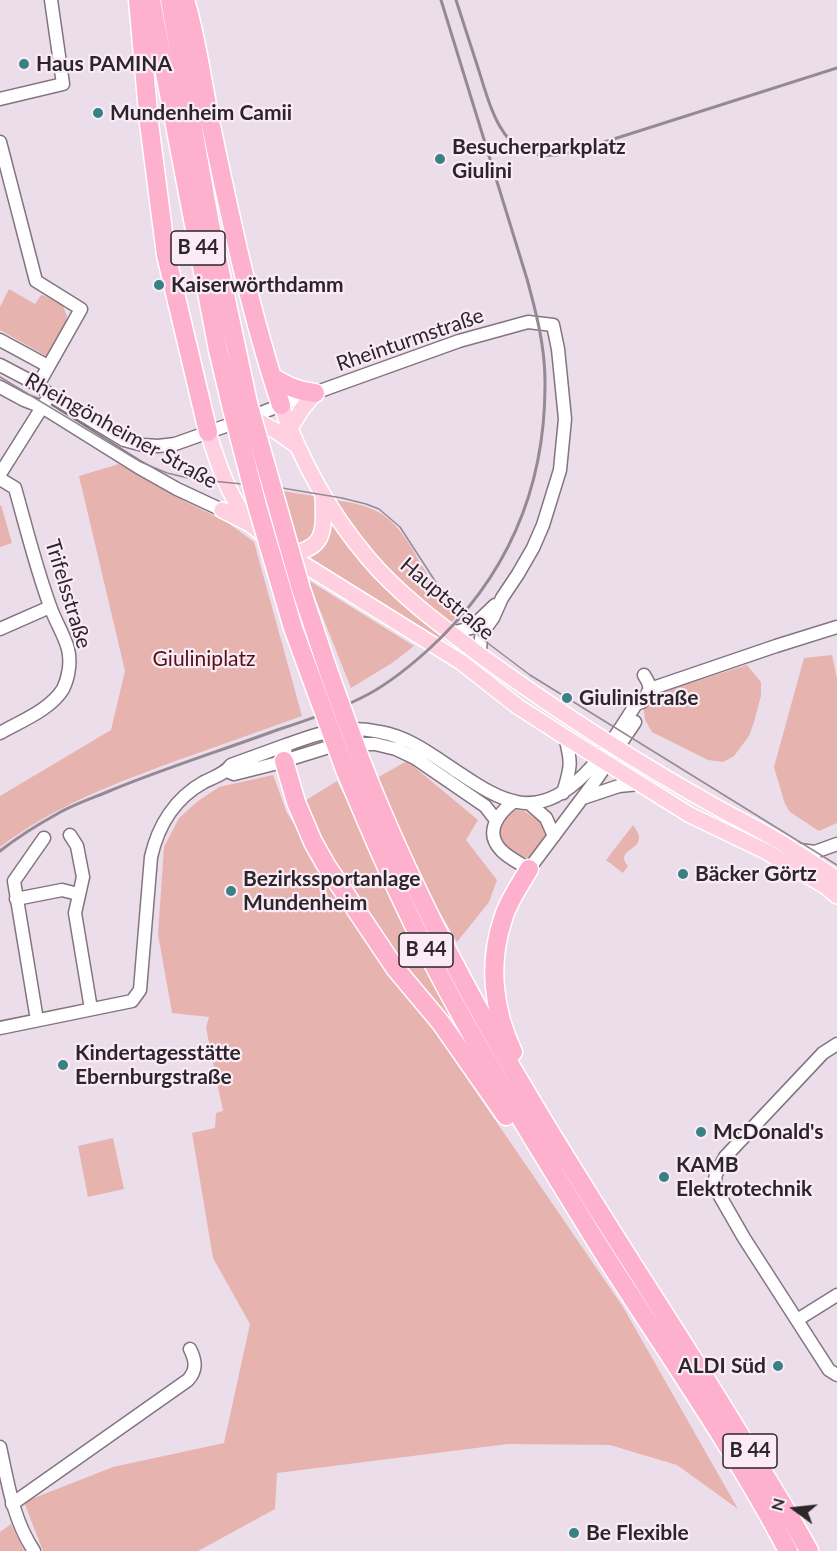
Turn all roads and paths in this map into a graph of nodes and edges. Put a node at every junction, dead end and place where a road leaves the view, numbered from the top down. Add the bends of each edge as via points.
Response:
1 (51, 0) edge
2 (138, 0) edge
3 (151, 0) edge
4 (170, 0) edge
5 (185, 0) edge
6 (0, 99) edge
7 (0, 142) edge
8 (0, 340) edge
9 (0, 365) edge
10 (48, 366) junction
11 (272, 376) junction
12 (38, 385) junction
13 (0, 387) edge
14 (315, 393) junction
15 (50, 395) junction
16 (281, 405) junction
17 (42, 407) junction
18 (244, 410) junction
19 (290, 428) junction
20 (208, 432) junction
21 (297, 446) junction
22 (0, 474) edge
23 (0, 479) edge
24 (323, 495) junction
25 (222, 510) joint
26 (250, 524) junction
27 (287, 554) junction
28 (504, 594) junction
29 (50, 607) junction
30 (837, 627) edge
31 (0, 628) edge
32 (451, 633) junction
33 (480, 654) junction
34 (478, 674) junction
35 (644, 675) dead end
36 (650, 689) junction
37 (0, 733) edge
38 (565, 737) junction
39 (615, 746) junction
40 (285, 753) junction
41 (603, 761) junction
42 (639, 784) junction
43 (563, 793) junction
44 (583, 798) junction
45 (513, 802) junction
46 (531, 804) junction
47 (496, 820) junction
48 (70, 835) dead end
49 (554, 836) junction
50 (44, 837) dead end
51 (837, 844) edge
52 (792, 849) junction
53 (529, 869) junction
54 (834, 881) edge
55 (78, 894) junction
56 (16, 899) junction
57 (91, 1009) junction
58 (38, 1020) junction
59 (0, 1028) edge
60 (837, 1044) edge
61 (534, 1106) junction
62 (525, 1125) junction
63 (837, 1295) edge
64 (797, 1320) junction
65 (190, 1349) dead end
66 (837, 1375) edge
67 (0, 1447) edge
68 (12, 1504) junction
69 (34, 1551) edge
70 (788, 1551) edge
71 (809, 1551) edge

1 - 6 street via 63,84
2 - 20 highway via 166,255
3 - 18 highway, B 44 via 218,350
4 - 18 highway, B 44
5 - 11 highway via 235,231
7 - 10 street via 36,281 81,309
8 - 10 street, Rheingönheimer Straße
9 - 12 street, Rheingönheimer Straße
10 - 12 street
11 - 14 highway via 299,391
11 - 16 highway
12 - 15 street, Rheingönheimer Straße
13 - 17 street, Rheingönheimer Straße
14 - 16 street, Rheinturmstraße
14 - 19 main road
14 - 28 street, Rheinturmstraße via 459,341 528,322 553,325 565,419 560,470 543,525
15 - 17 street
15 - 20 street, Rheingönheimer Straße via 124,440 143,445 175,444
16 - 18 street, Rheingönheimer Straße
16 - 19 main road
17 - 22 street
17 - 25 street, Rheingönheimer Straße via 138,467
18 - 20 street, Rheingönheimer Straße
18 - 21 main road
18 - 61 highway, B 44, bridge via 361,761 445,948
18 - 62 highway, B 44, bridge via 258,509 293,628 344,767 432,961
19 - 21 main road
20 - 26 main road via 226,486
21 - 24 main road, Hauptstraße
23 - 29 street, Trifelsstraße via 15,488
24 - 27 main road via 321,535 313,547
24 - 32 main road, Hauptstraße via 369,559
25 - 26 main road
26 - 27 main road
27 - 34 main road
28 - 32 street via 471,627
28 - 33 street via 483,632
29 - 31 street
29 - 37 street, Trifelsstraße via 68,648 68,675 63,688 47,706
30 - 36 street
32 - 33 main road, Hauptstraße
33 - 34 street
33 - 39 main road, Hauptstraße via 548,704
34 - 38 main road
35 - 36 street
36 - 39 street via 642,702 636,704
38 - 41 main road
38 - 43 street via 571,762
39 - 41 street
39 - 52 main road, Hauptstraße
40 - 45 street via 324,732 382,732 422,747 484,789
40 - 47 street via 349,744 387,747 415,758 485,806
40 - 57 street via 234,774 227,771 186,794 172,809 161,826 151,857 140,990 132,1001
40 - 62 highway via 300,813 334,878 395,969 441,1023 507,1118
41 - 42 main road, Hauptstraße
41 - 43 street
41 - 44 street
42 - 44 street
42 - 54 main road, Hauptstraße via 690,815
43 - 46 street
44 - 49 street
45 - 46 street
45 - 47 street
46 - 49 street via 546,818
47 - 53 street via 494,838 501,850
48 - 55 street via 77,846 83,877
49 - 53 street
50 - 56 street via 14,881
51 - 52 street via 815,852
52 - 54 main road, Hauptstraße
53 - 61 highway via 502,919 494,981 499,1014
55 - 56 street via 62,890
55 - 57 street via 75,913
56 - 58 street
57 - 58 street
58 - 59 street
60 - 64 street via 823,1053 725,1158 715,1180 717,1191 744,1238
61 - 71 highway, B 44 via 761,1467
62 - 70 highway, B 44 via 720,1434
63 - 64 street
64 - 66 street via 829,1370
65 - 68 street via 195,1366 188,1380
67 - 68 street
68 - 69 street

